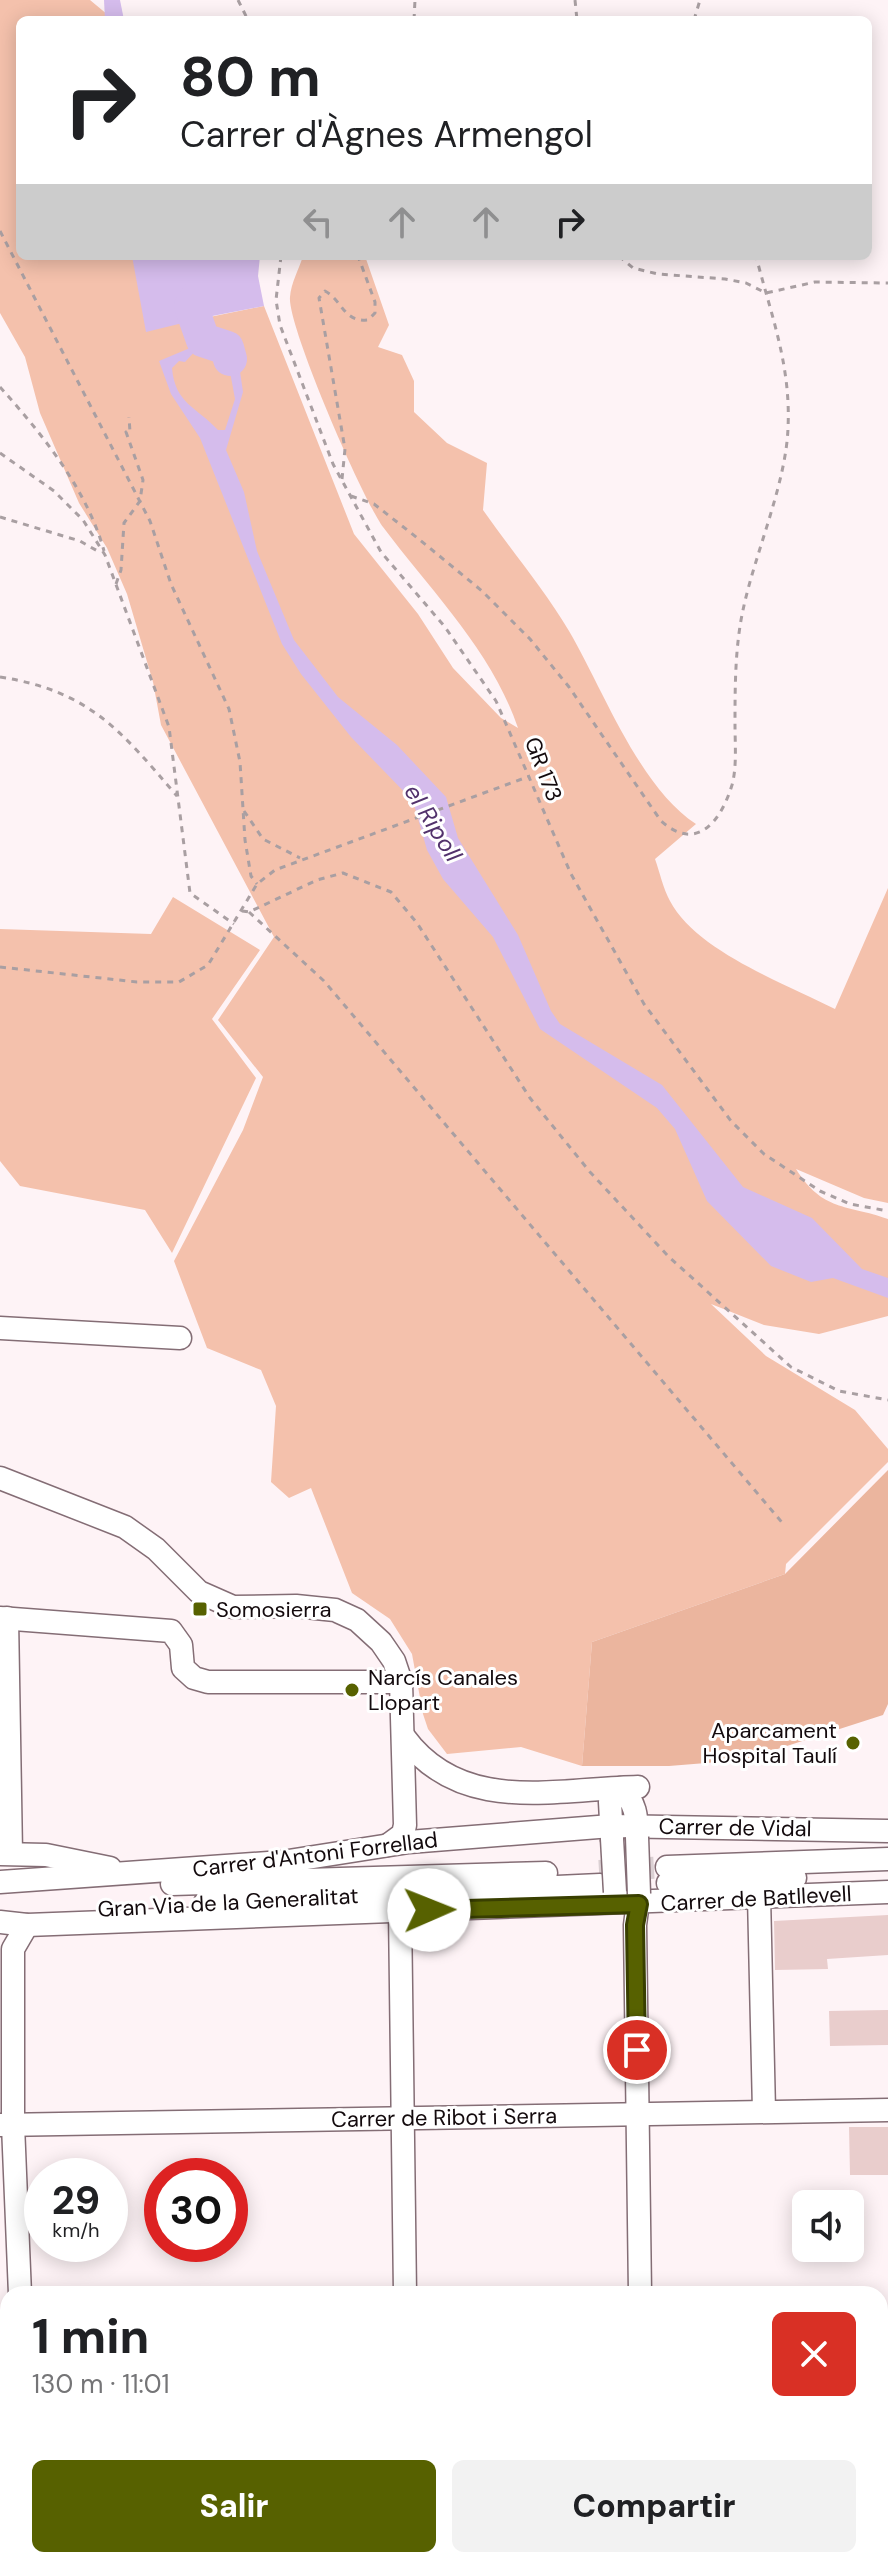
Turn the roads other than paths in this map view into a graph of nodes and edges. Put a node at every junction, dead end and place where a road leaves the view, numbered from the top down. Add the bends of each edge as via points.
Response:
1 (0, 1328) edge
2 (180, 1338) dead end
3 (0, 1478) edge
4 (4, 1618) edge
5 (401, 1682) junction
6 (404, 1737) junction
7 (629, 1787) junction
8 (583, 1828) joint
9 (637, 1831) junction
10 (888, 1831) edge
11 (611, 1832) junction
12 (388, 1845) junction
13 (6, 1854) edge
14 (888, 1859) edge
15 (130, 1873) junction
16 (888, 1873) edge
17 (0, 1882) edge
18 (604, 1888) junction
19 (888, 1892) edge
20 (0, 1894) edge
21 (759, 1896) junction
22 (639, 1899) junction
23 (400, 1910) junction
24 (0, 1913) edge
25 (0, 1922) edge
26 (27, 1925) junction
27 (888, 2110) edge
28 (764, 2111) junction
29 (637, 2112) junction
30 (401, 2118) junction
31 (7, 2125) edge
32 (19, 2286) edge
33 (405, 2286) edge
34 (640, 2286) edge

1 - 2 street
3 - 5 street via 125,1527 199,1592 233,1607 296,1606 346,1615 381,1642
4 - 5 street via 171,1631 181,1645 183,1668 208,1682
4 - 13 street
5 - 6 street
6 - 7 street via 435,1768 480,1791
6 - 12 street via 405,1830
7 - 9 street
7 - 11 street via 610,1802
8 - 11 street, Carrer de Vidal
8 - 12 street, Carrer d'Antoni Forrellad
9 - 10 street, Carrer de Vidal
9 - 11 street, Carrer de Vidal
9 - 22 street, bridge
11 - 18 street, bridge
12 - 15 street, Carrer d'Antoni Forrellad via 282,1862
13 - 15 street via 76,1859
14 - 16 street via 668,1875
15 - 17 street, Carrer d'Antoni Forrellad
18 - 20 street, Gran Via de la Generalitat via 189,1884
18 - 22 street, Carrer de Batllevell
18 - 23 street, Carrer de Batllevell
18 - 24 street, Gran Via de la Generalitat
19 - 21 street, Carrer de Batllevell
21 - 22 street, Carrer de Batllevell
21 - 28 street
22 - 29 street
23 - 26 street, Carrer de Batllevell
23 - 30 street
25 - 26 street, Carrer de Batllevell
26 - 31 street via 13,1949
27 - 28 street, Carrer de Ribot i Serra
28 - 29 street, Carrer de Ribot i Serra
29 - 30 street, Carrer de Ribot i Serra
29 - 34 street
30 - 31 street, Carrer de Ribot i Serra
30 - 33 street
31 - 32 street

